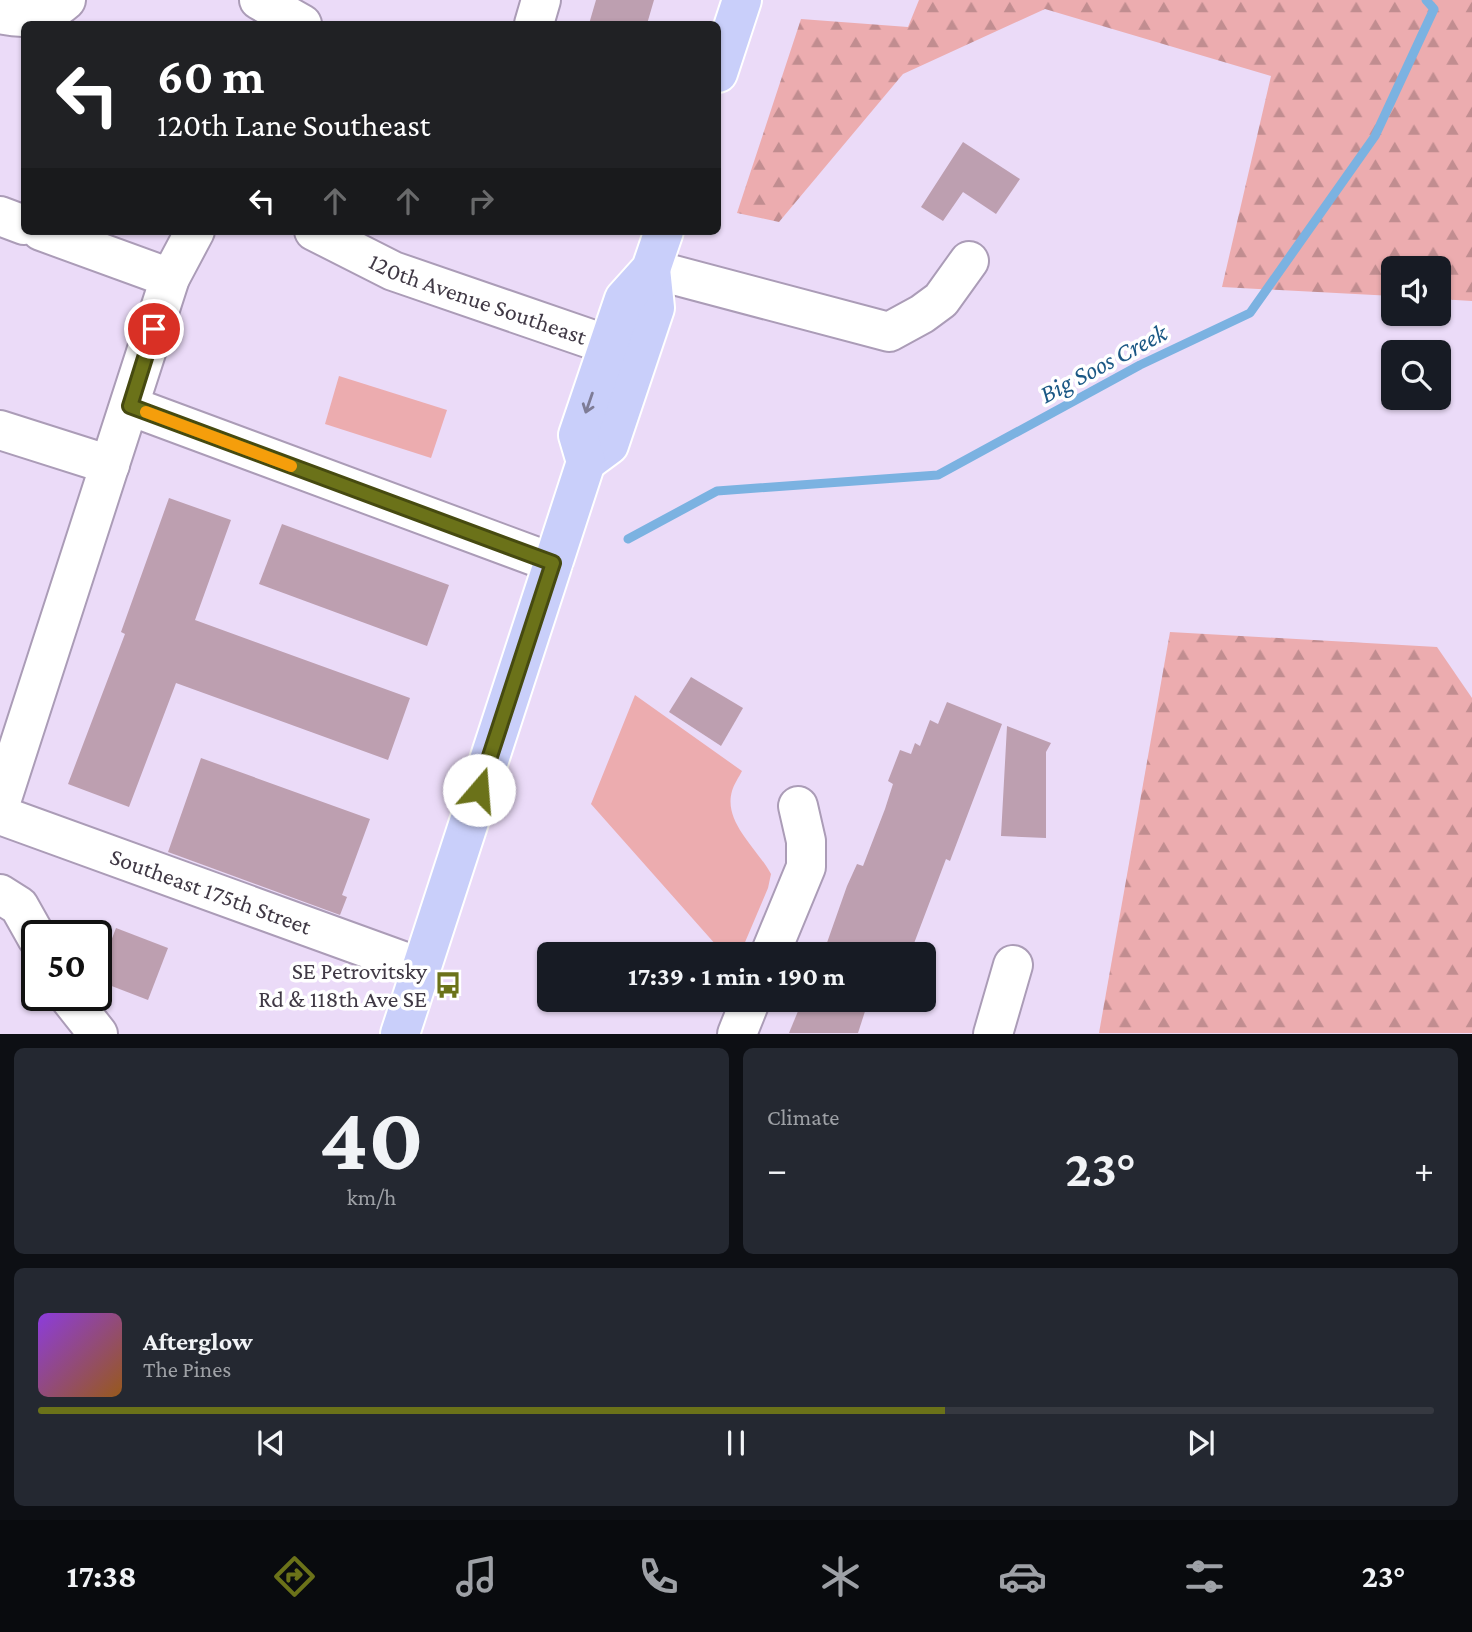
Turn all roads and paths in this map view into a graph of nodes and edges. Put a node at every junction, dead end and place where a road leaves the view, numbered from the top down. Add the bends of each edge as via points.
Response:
1 (66, 0) edge
2 (259, 0) edge
3 (319, 0) edge
4 (541, 0) edge
5 (742, 0) edge
6 (0, 14) edge
7 (299, 21) edge
8 (307, 21) edge
9 (535, 21) edge
10 (721, 64) edge
11 (0, 216) edge
12 (21, 224) edge
13 (52, 235) edge
14 (193, 235) edge
15 (322, 235) edge
16 (663, 235) edge
17 (968, 261) dead end
18 (651, 269) junction
19 (170, 278) junction
20 (608, 345) junction
21 (130, 406) junction
22 (0, 430) edge
23 (586, 462) junction
24 (110, 465) junction
25 (553, 563) junction
26 (0, 805) edge
27 (798, 806) dead end
28 (0, 815) edge
29 (0, 894) edge
30 (27, 920) edge
31 (775, 942) edge
32 (1013, 965) dead end
33 (422, 968) junction
34 (80, 1011) edge
35 (746, 1012) edge
36 (98, 1034) edge
37 (400, 1034) edge
38 (737, 1034) edge
39 (993, 1034) edge

1 - 6 street via 55,9 20,19
2 - 7 street
3 - 8 street
4 - 9 street
5 - 10 main road
11 - 12 street
13 - 19 street
14 - 19 street
15 - 20 street, 120th Avenue Southeast via 393,271
16 - 18 main road
17 - 18 street via 941,300 889,332
18 - 20 main road via 624,299
18 - 23 main road via 655,308 609,445
19 - 21 street
20 -> 23 main road via 578,435
21 - 24 street
21 - 25 street
22 - 24 street
23 - 25 main road
24 - 26 street
25 - 33 main road
27 - 31 street via 806,867
28 - 33 street, Southeast 175th Street
29 - 30 street via 19,906
32 - 39 street
33 - 37 main road
34 - 36 street
35 - 38 street

